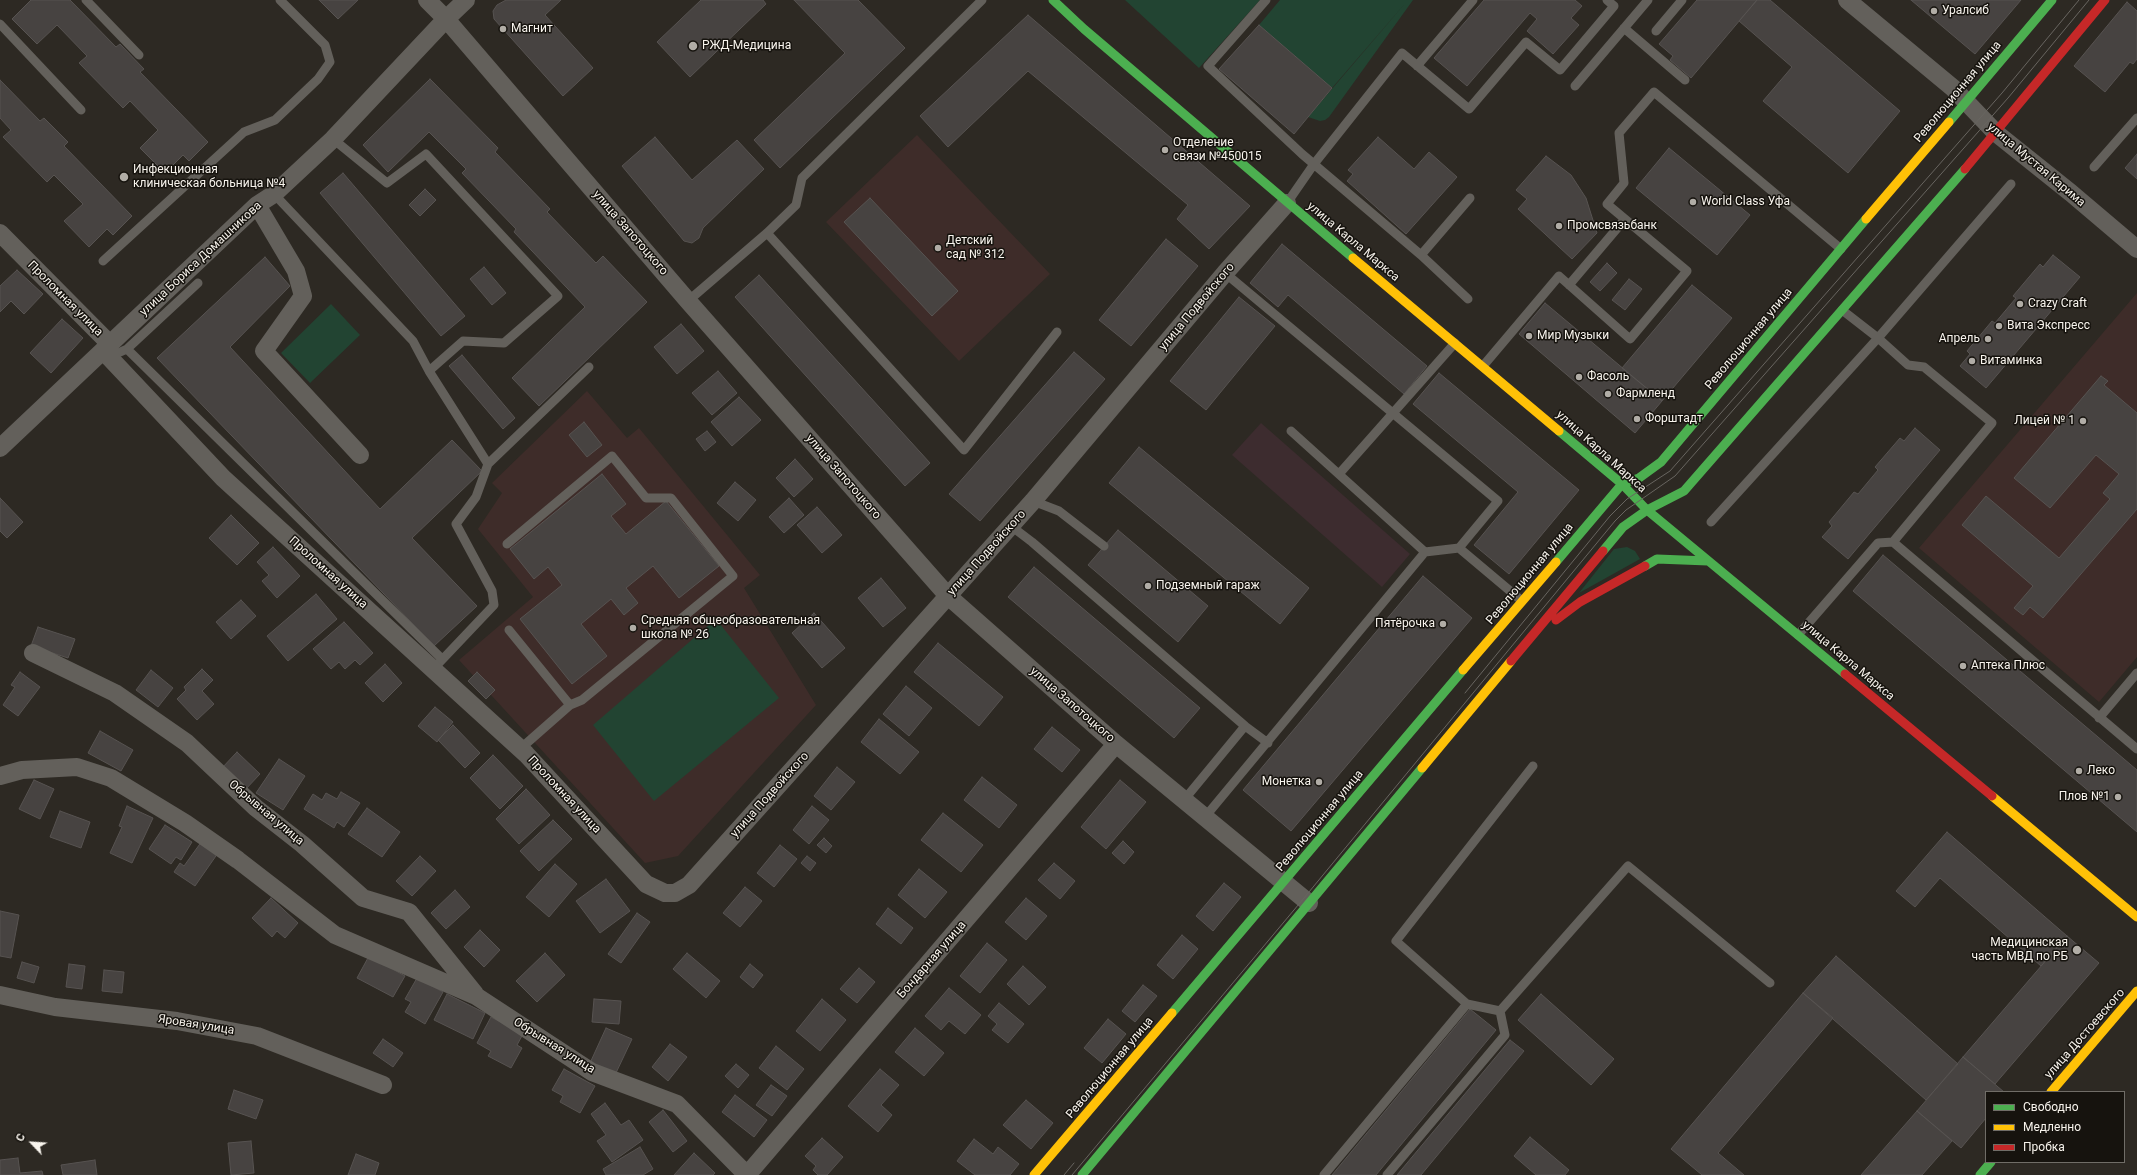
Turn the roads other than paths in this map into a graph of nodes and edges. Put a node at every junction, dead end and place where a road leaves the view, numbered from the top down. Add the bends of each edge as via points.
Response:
1 (86, 0) edge
2 (280, 0) edge
3 (427, 0) edge
4 (466, 0) edge
5 (982, 0) edge
6 (1053, 0) edge
7 (1266, 0) edge
8 (1473, 0) edge
9 (1607, 0) edge
10 (1648, 0) edge
11 (1682, 0) edge
12 (1847, 0) edge
13 (2052, 0) edge
14 (2105, 0) edge
15 (446, 19) junction
16 (0, 24) edge
17 (1624, 28) junction
18 (1656, 31) dead end
19 (139, 55) dead end
20 (1417, 66) junction
21 (1685, 80) dead end
22 (1575, 86) dead end
23 (1965, 102) junction
24 (81, 110) dead end
25 (2137, 118) edge
26 (1996, 133) junction
27 (332, 139) junction
28 (1314, 164) junction
29 (2094, 167) dead end
30 (2011, 184) dead end
31 (274, 194) junction
32 (1470, 198) dead end
33 (1287, 203) junction
34 (257, 205) junction
35 (1625, 219) junction
36 (0, 233) edge
37 (767, 233) junction
38 (1841, 249) junction
39 (2137, 249) edge
40 (1421, 255) junction
41 (103, 261) dead end
42 (1225, 273) junction
43 (198, 283) dead end
44 (1570, 285) junction
45 (1468, 299) dead end
46 (688, 301) junction
47 (1842, 310) junction
48 (1057, 332) dead end
49 (1878, 338) junction
50 (1455, 343) junction
51 (126, 349) junction
52 (109, 350) junction
53 (1483, 366) junction
54 (589, 367) dead end
55 (429, 371) junction
56 (1394, 414) junction
57 (1291, 430) dead end
58 (0, 448) edge
59 (360, 456) dead end
60 (488, 464) junction
61 (1339, 474) junction
62 (1622, 484) junction
63 (1033, 501) junction
64 (1647, 510) junction
65 (1711, 522) dead end
66 (1011, 526) junction
67 (1893, 542) junction
68 (507, 544) dead end
69 (1104, 546) dead end
70 (1459, 548) junction
71 (1425, 552) junction
72 (1708, 561) junction
73 (948, 596) junction
74 (1522, 601) junction
75 (509, 630) dead end
76 (1798, 635) junction
77 (1526, 642) junction
78 (33, 653) dead end
79 (438, 664) junction
80 (2137, 673) edge
81 (570, 706) junction
82 (2099, 718) junction
83 (1246, 726) junction
84 (1268, 743) junction
85 (1116, 744) junction
86 (520, 749) junction
87 (2137, 749) edge
88 (1533, 766) dead end
89 (0, 776) edge
90 (1184, 800) junction
91 (1205, 817) junction
92 (1283, 882) junction
93 (675, 893) joint
94 (1309, 903) junction
95 (2137, 917) edge
96 (1770, 983) dead end
97 (2137, 991) edge
98 (0, 996) edge
99 (476, 996) junction
100 (1467, 1004) junction
101 (1500, 1011) junction
102 (383, 1085) dead end
103 (2052, 1091) edge
104 (1990, 1163) edge
105 (747, 1175) edge
106 (1034, 1175) edge
107 (1082, 1175) edge
108 (1324, 1175) edge
109 (1387, 1175) edge
110 (1980, 1175) edge

1 - 19 lane
2 - 41 lane via 325,45 330,62 318,80 275,120 244,132
3 - 15 street, улица Запотоцкого
4 - 15 street, улица Бориса Домашникова
5 - 37 lane via 802,178 796,205
6 - 33 street, улица Карла Маркса
7 - 28 lane via 1208,66
8 - 20 lane
9 - 20 lane via 1614,6 1560,70 1526,42 1468,109
10 - 17 lane
11 - 18 lane
12 - 23 street, улица Мустая Карима via 1953,88
13 - 23 street, Революционная улица
14 - 26 street
15 - 27 street, улица Бориса Домашникова
15 - 46 street, улица Запотоцкого
16 - 24 lane
17 - 21 lane
17 - 22 lane
20 - 28 lane via 1402,53
23 - 26 street, улица Мустая Карима
23 - 38 street, Революционная улица
25 - 29 lane
26 - 39 street, улица Мустая Карима
26 - 47 street
27 - 31 street, улица Бориса Домашникова
27 - 55 lane via 387,183 426,154 558,296 504,343 463,341
28 - 33 lane
28 - 40 lane
30 - 49 lane
31 - 34 street, улица Бориса Домашникова
31 - 55 lane via 413,341
32 - 40 lane
33 - 42 street, улица Подвойского
33 - 50 street, улица Карла Маркса
34 - 52 street, улица Бориса Домашникова
34 - 59 street via 296,271 303,296 264,351
35 - 38 lane via 1607,204 1624,183 1619,133 1654,92
35 - 44 lane
35 - 44 lane via 1687,271 1630,339
36 - 52 street, Проломная улица
37 - 46 lane
37 - 48 lane via 964,450
38 - 62 street, Революционная улица via 1661,462 1639,478
40 - 45 lane
42 - 56 lane
42 - 63 street, улица Подвойского
43 - 51 lane
44 - 53 lane via 1559,276
46 - 73 street, улица Запотоцкого
47 - 49 lane
47 - 64 street via 1684,491
49 - 65 lane
49 - 67 lane via 1908,365 1924,367 1992,423
50 - 53 street, улица Карла Маркса
50 - 56 lane
51 - 52 lane
51 - 79 lane
52 - 58 street, улица Бориса Домашникова
52 - 79 street, Проломная улица via 223,478
53 - 62 street, улица Карла Маркса
54 - 60 lane
55 - 60 lane
56 - 61 lane
56 - 70 lane via 1498,501
57 - 61 lane
60 - 79 lane via 476,497 456,524 492,590 494,605
61 - 71 lane
62 - 64 street, улица Карла Маркса
62 - 74 street, Революционная улица
63 - 66 street, улица Подвойского
63 - 69 lane via 1059,511
64 - 72 street, улица Карла Маркса
64 - 77 street via 1623,527
66 - 73 street, улица Подвойского
66 - 83 lane
67 - 76 lane via 1878,543
67 - 82 lane
68 - 81 lane via 612,456 646,498 671,498 733,576 582,700
70 - 71 lane
70 - 74 lane
71 - 84 lane
72 - 76 street, улица Карла Маркса
72 - 77 street via 1657,559 1580,602
73 - 85 street, улица Запотоцкого
73 - 93 street, улица Подвойского via 689,885
74 - 92 street, Революционная улица
75 - 81 lane
76 - 95 street, улица Карла Маркса
77 - 94 street
78 - 99 street, Обрывная улица via 115,693 187,743 256,808 302,844 363,898 409,912
79 - 86 street, Проломная улица
80 - 82 lane
81 - 86 lane
82 - 87 lane
83 - 84 lane
83 - 90 lane
84 - 91 lane
85 - 90 street, улица Запотоцкого
85 - 105 street, Бондарная улица
86 - 93 street, Проломная улица via 646,884 665,893
88 - 100 lane via 1396,941
89 - 99 street, Обрывная улица via 22,770 77,767 110,778 185,823 238,860 335,935
90 - 91 street, улица Запотоцкого
91 - 92 street, улица Запотоцкого
92 - 94 street, улица Запотоцкого
92 - 106 street, Революционная улица
94 - 107 street
96 - 101 lane via 1628,866
97 - 103 street, улица Достоевского
98 - 102 street, Яровая улица via 55,1007 177,1021 257,1036
99 - 105 street, Обрывная улица via 592,1072 677,1104
100 - 101 lane
100 - 108 lane
101 - 109 lane via 1505,1035
104 - 110 street

